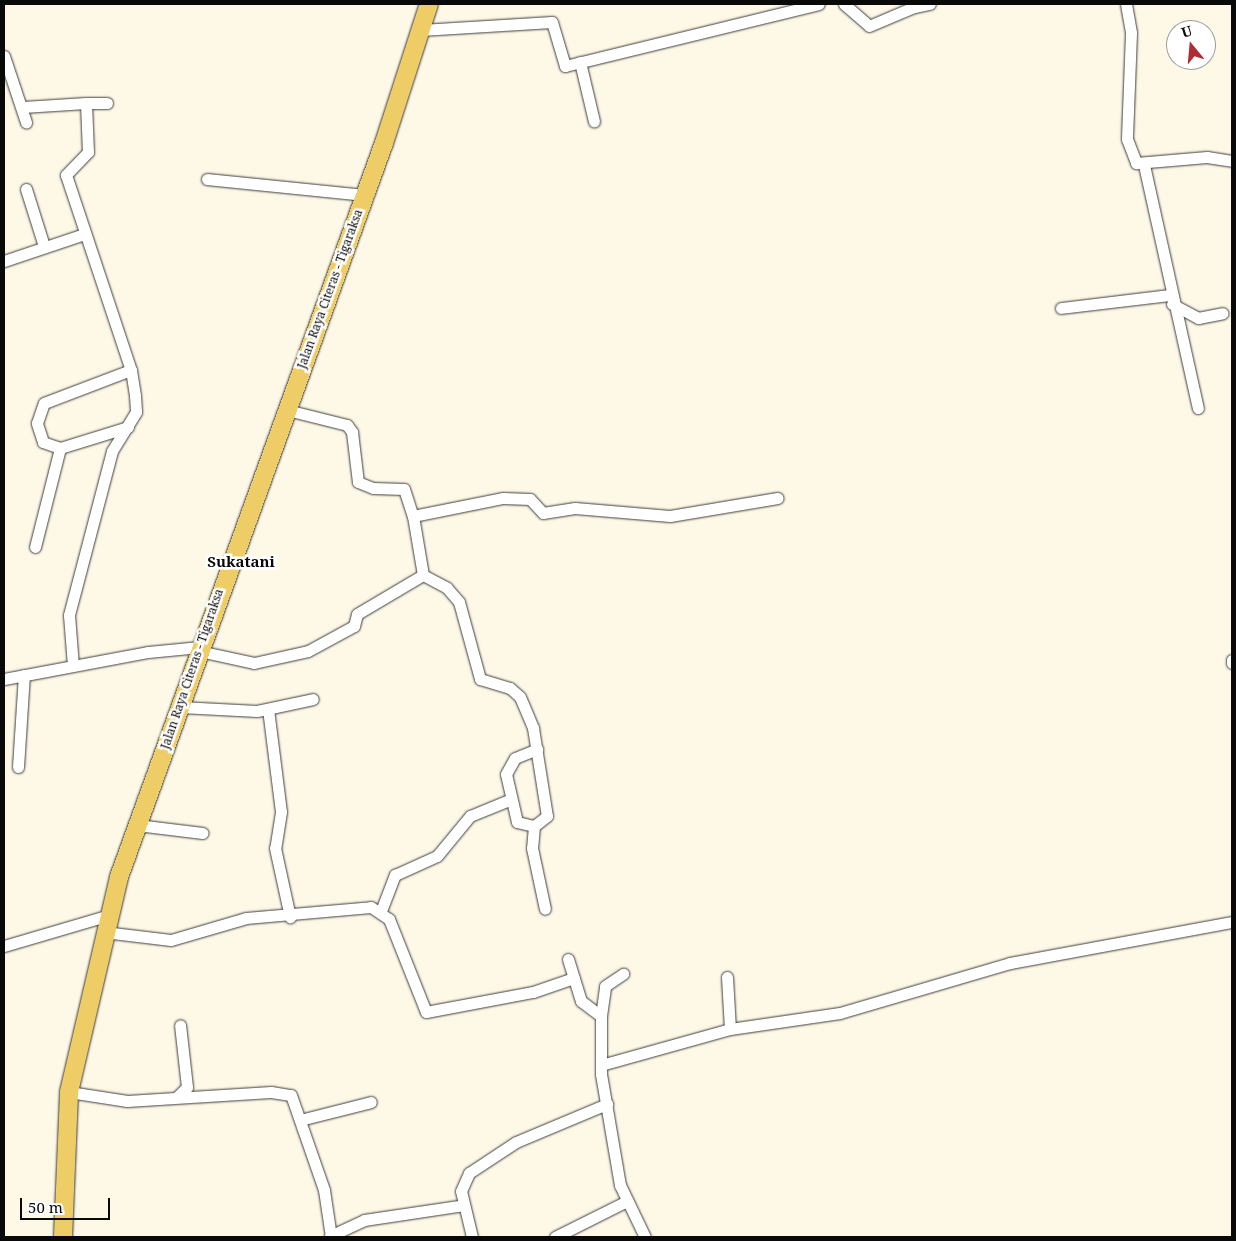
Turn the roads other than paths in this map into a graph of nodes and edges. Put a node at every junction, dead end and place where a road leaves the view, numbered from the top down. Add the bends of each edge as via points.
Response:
1 (429, 4) edge
2 (820, 4) edge
3 (844, 4) edge
4 (930, 4) edge
5 (1126, 4) edge
6 (913, 6) edge
7 (421, 30) junction
8 (4, 56) edge
9 (580, 62) junction
10 (86, 103) junction
11 (107, 103) dead end
12 (23, 107) junction
13 (594, 121) dead end
14 (26, 122) dead end
15 (1232, 160) edge
16 (1144, 165) junction
17 (207, 179) dead end
18 (26, 190) dead end
19 (364, 195) junction
20 (84, 234) junction
21 (44, 246) junction
22 (4, 261) edge
23 (1171, 300) junction
24 (1061, 308) dead end
25 (1223, 313) dead end
26 (131, 370) junction
27 (1198, 408) dead end
28 (287, 410) junction
29 (128, 427) junction
30 (60, 448) junction
31 (777, 498) dead end
32 (413, 516) junction
33 (35, 547) dead end
34 (423, 575) junction
35 (200, 649) junction
36 (74, 666) junction
37 (24, 675) junction
38 (4, 679) edge
39 (312, 700) dead end
40 (180, 707) junction
41 (268, 709) junction
42 (537, 749) junction
43 (18, 767) dead end
44 (509, 800) junction
45 (137, 825) junction
46 (534, 826) junction
47 (203, 833) dead end
48 (545, 909) dead end
49 (381, 911) junction
50 (109, 915) junction
51 (290, 917) junction
52 (1232, 922) edge
53 (104, 932) junction
54 (4, 946) edge
55 (568, 959) dead end
56 (623, 974) dead end
57 (726, 977) dead end
58 (574, 978) junction
59 (601, 1016) junction
60 (180, 1025) dead end
61 (730, 1029) junction
62 (601, 1065) junction
63 (69, 1092) junction
64 (177, 1097) junction
65 (371, 1102) dead end
66 (607, 1104) junction
67 (300, 1120) junction
68 (626, 1202) junction
69 (464, 1205) junction
70 (63, 1237) edge
71 (330, 1237) edge
72 (472, 1237) edge
73 (555, 1237) edge
74 (645, 1237) edge

1 - 7 main road, Jalan Raya Citeras - Tigaraksa
2 - 9 street
3 - 6 street via 869,26
4 - 6 street
5 - 16 street via 1131,49 1128,139 1136,163
7 - 9 street via 552,22 564,65
7 - 19 main road, Jalan Raya Citeras - Tigaraksa
8 - 12 street
9 - 13 street
10 - 11 street
10 - 12 street
10 - 20 street via 88,152 66,175
12 - 14 street
15 - 16 street via 1207,157
16 - 23 street
17 - 19 street
18 - 21 street
19 - 28 main road, Jalan Raya Citeras - Tigaraksa
20 - 21 street
20 - 26 street
21 - 22 street
23 - 24 street
23 - 25 street via 1198,318
23 - 27 street
26 - 29 street via 136,412
26 - 30 street via 40,408 39,435 48,447
28 - 32 street via 347,425 352,432 358,482 372,488 404,489
28 - 35 main road, Jalan Raya Citeras - Tigaraksa
29 - 30 street
29 - 36 street via 112,451 69,615
30 - 33 street
31 - 32 street via 670,516 575,508 542,513 530,499 503,498
32 - 34 street
34 - 35 street via 356,614 354,626 308,651 254,663
34 - 42 street via 455,597 466,617 480,679 510,688 520,698
35 - 36 street
35 - 40 main road, Jalan Raya Citeras - Tigaraksa
36 - 37 street
37 - 38 street
37 - 43 street
39 - 41 street
40 - 41 street via 222,713
40 - 45 main road, Jalan Raya Citeras - Tigaraksa
41 - 51 street via 281,812 275,848
42 - 44 street via 510,762 506,774
42 - 46 street via 547,816
44 - 46 street via 517,822
44 - 49 street via 470,816 437,856 395,875
45 - 47 street
45 - 50 main road, Jalan Raya Citeras - Tigaraksa
46 - 48 street via 532,848
49 - 51 street via 358,907
49 - 58 street via 389,919 426,1012 534,992
50 - 53 main road, Jalan Raya Citeras - Tigaraksa
50 - 54 street
51 - 53 street via 246,918 171,940
52 - 61 street via 1010,964 840,1013
53 - 63 main road, Jalan Raya Citeras - Tigaraksa via 91,1007
55 - 58 street
56 - 59 street via 605,986
57 - 61 street
58 - 59 street via 581,1001
59 - 62 street
60 - 64 street via 187,1087
61 - 62 street
62 - 66 street
63 - 64 street via 127,1101
63 - 70 main road, Jalan Raya Citeras - Tigaraksa
64 - 67 street via 285,1092 295,1104
65 - 67 street
66 - 68 street
66 - 69 street via 516,1142 469,1173 461,1184
67 - 71 street via 324,1190
68 - 73 street
68 - 74 street
69 - 71 street via 364,1220
69 - 72 street

